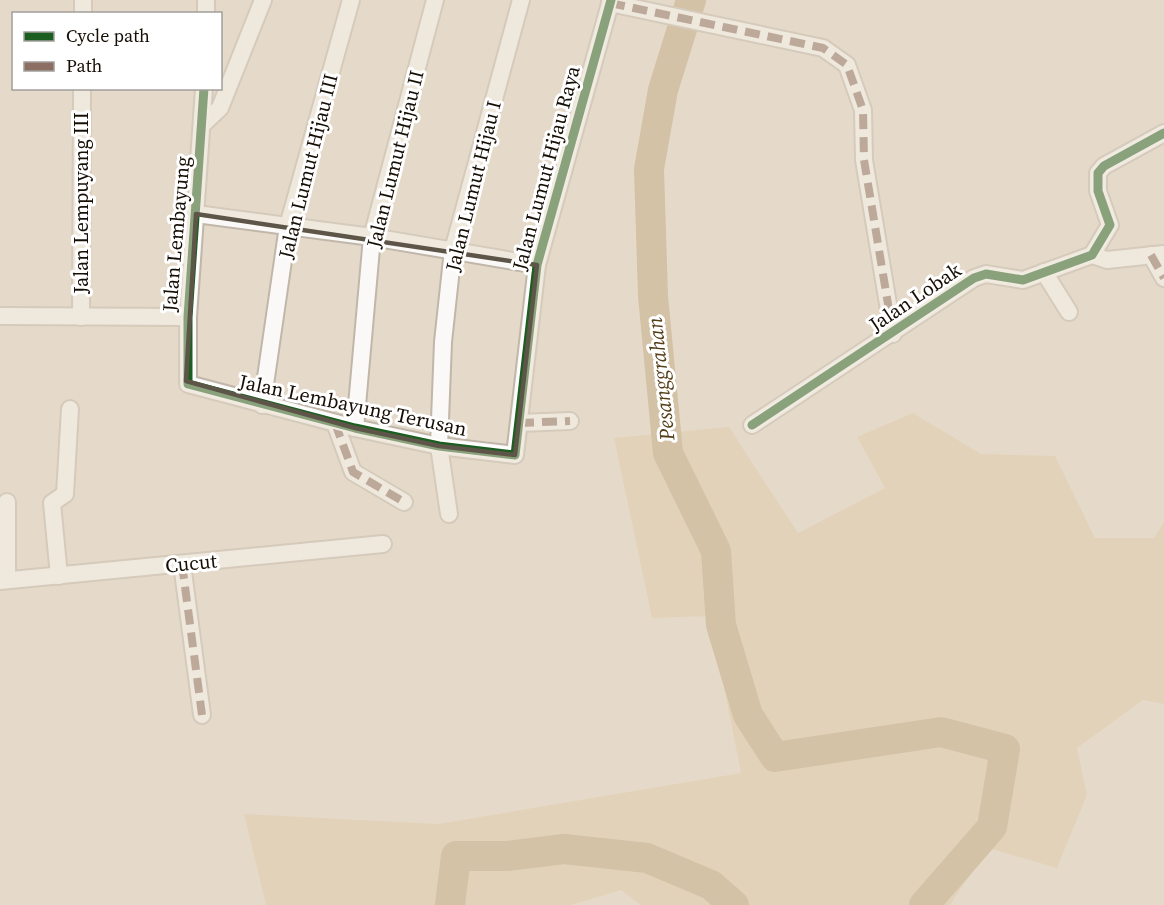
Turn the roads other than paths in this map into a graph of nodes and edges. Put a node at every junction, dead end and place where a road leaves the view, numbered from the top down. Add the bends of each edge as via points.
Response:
1 (262, 0) edge
2 (351, 0) edge
3 (435, 0) edge
4 (522, 0) edge
5 (610, 2) edge
6 (82, 90) edge
7 (204, 90) edge
8 (203, 124) junction
9 (1164, 133) edge
10 (196, 214) junction
11 (288, 226) junction
12 (372, 237) junction
13 (453, 250) junction
14 (1158, 254) edge
15 (1092, 255) junction
16 (537, 265) junction
17 (1044, 272) junction
18 (1164, 278) edge
19 (1069, 312) dead end
20 (0, 316) edge
21 (81, 317) junction
22 (188, 317) junction
23 (893, 334) junction
24 (186, 381) joint
25 (262, 405) junction
26 (70, 410) dead end
27 (570, 421) dead end
28 (335, 423) junction
29 (519, 423) junction
30 (752, 425) dead end
31 (355, 428) junction
32 (439, 446) junction
33 (515, 455) joint
34 (7, 502) dead end
35 (405, 502) dead end
36 (448, 514) dead end
37 (382, 544) dead end
38 (182, 564) junction
39 (59, 576) junction
40 (3, 581) edge
41 (202, 715) dead end

1 - 8 street via 220,108
2 - 11 street, Jalan Lumut Hijau III
3 - 12 street, Jalan Lumut Hijau II
4 - 13 street, Jalan Lumut Hijau I
5 - 16 street, Jalan Lumut Hijau Raya
5 - 23 street via 823,48 847,64 863,110 864,160
6 - 21 street, Jalan Lempuyang III
7 - 8 street, Jalan Lembayung
8 - 10 street, Jalan Lembayung
9 - 15 street via 1098,173 1098,191 1110,225
10 - 11 street
10 - 22 street, Jalan Lembayung
11 - 12 street
11 - 25 street, Jalan Lumut Hijau III
12 - 13 street
12 - 31 street, Jalan Lumut Hijau II
13 - 16 street
13 - 32 street, Jalan Lumut Hijau I via 442,342
14 - 15 street via 1107,260
14 - 18 street
15 - 17 street, Jalan Lobak
16 - 29 street, Jalan Lumut Hijau Raya
17 - 19 street
17 - 23 street, Jalan Lobak via 1023,280 986,274 974,278
20 - 21 street
21 - 22 street
22 - 24 street, Jalan Lembayung
23 - 30 street, Jalan Lobak
24 - 25 street, Jalan Lembayung Terusan via 191,386
25 - 28 street, Jalan Lembayung Terusan
26 - 39 street via 65,494 52,503
27 - 29 street
28 - 31 street, Jalan Lembayung Terusan
28 - 35 street via 353,472
29 - 33 street, Jalan Lumut Hijau Raya
31 - 32 street, Jalan Lembayung Terusan
32 - 33 street, Jalan Lembayung Terusan
32 - 36 street, Jalan Lumut Hijau I
34 - 40 street
37 - 38 street, Cucut
38 - 39 street, Cucut
38 - 41 street
39 - 40 street, Cucut

